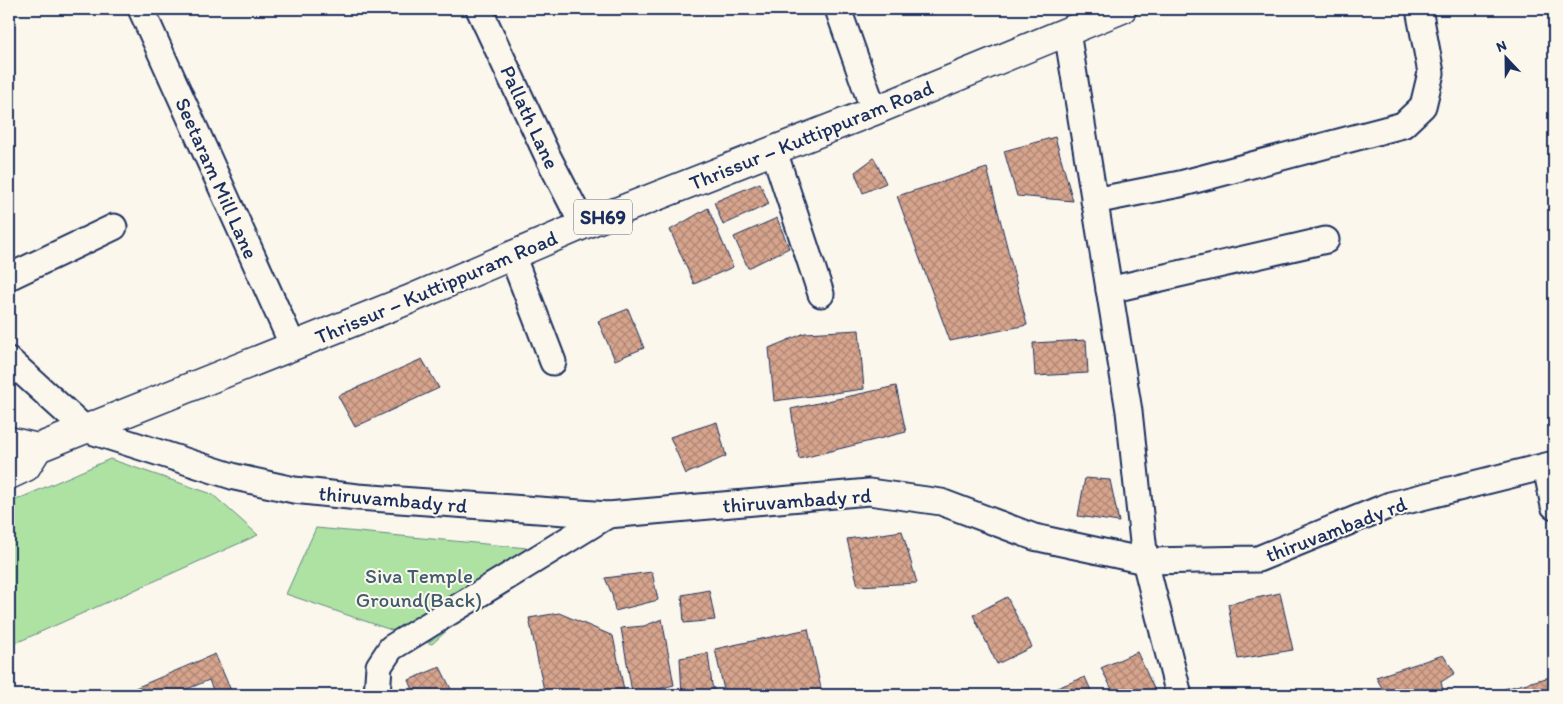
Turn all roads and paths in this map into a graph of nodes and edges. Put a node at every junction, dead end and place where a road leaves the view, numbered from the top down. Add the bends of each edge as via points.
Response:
1 (141, 9) edge
2 (479, 9) edge
3 (838, 9) edge
4 (1122, 9) edge
5 (1419, 9) edge
6 (1067, 32) junction
7 (874, 111) junction
8 (774, 151) junction
9 (1094, 200) junction
10 (584, 225) junction
11 (114, 226) dead end
12 (1326, 240) dead end
13 (512, 255) junction
14 (9, 277) edge
15 (1109, 290) junction
16 (821, 294) dead end
17 (293, 346) junction
18 (9, 360) edge
19 (553, 362) dead end
20 (85, 430) junction
21 (9, 441) edge
22 (38, 448) junction
23 (1550, 465) edge
24 (9, 475) edge
25 (1554, 506) edge
26 (608, 515) junction
27 (1145, 561) junction
28 (376, 695) edge
29 (1179, 695) edge

1 - 17 street, Seetaram Mill Lane
2 - 10 street, Pallath Lane via 549,159
3 - 7 street
4 - 6 main road, Thrissur – Kuttippuram Road / SH69
5 - 9 street via 1431,73 1423,106 1404,125 1180,184
6 - 7 main road, Thrissur – Kuttippuram Road / SH69
6 - 9 street
7 - 8 main road, Thrissur – Kuttippuram Road / SH69
8 - 10 main road, Thrissur – Kuttippuram Road / SH69
8 - 16 street
9 - 15 street
10 - 13 main road, Thrissur – Kuttippuram Road / SH69
11 - 14 street
12 - 15 street
13 - 17 main road, Thrissur – Kuttippuram Road / SH69
13 - 19 street
15 - 27 street via 1129,411
17 - 20 main road, Thrissur – Kuttippuram Road / SH69
18 - 20 street
20 - 22 main road, Thrissur – Kuttippuram Road / SH69
20 - 26 street, thiruvambady rd via 235,477 294,490 358,498
21 - 22 main road
22 - 24 main road via 26,467
23 - 25 street
23 - 27 street, thiruvambady rd via 1390,505 1258,559
26 - 27 street, thiruvambady rd via 869,492 941,502 1034,537
26 - 28 street via 391,648 378,666
27 - 29 street

